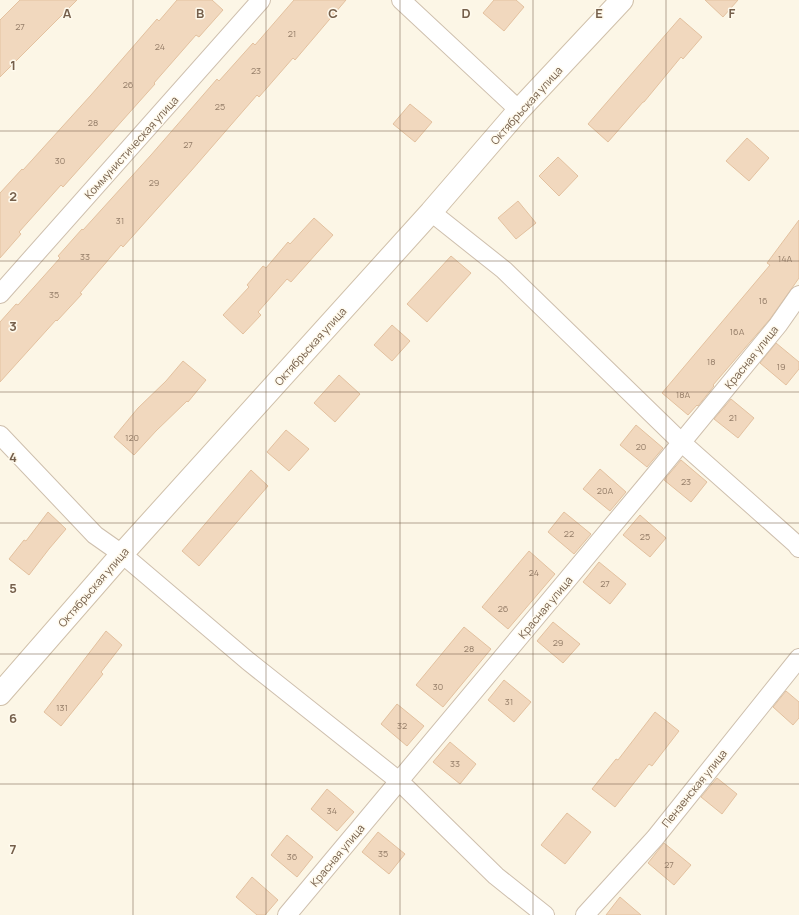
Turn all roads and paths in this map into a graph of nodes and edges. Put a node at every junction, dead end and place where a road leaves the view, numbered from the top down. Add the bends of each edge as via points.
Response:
1 (261, 0) edge
2 (402, 0) edge
3 (622, 0) edge
4 (519, 110) junction
5 (431, 212) junction
6 (0, 294) edge
7 (799, 296) edge
8 (0, 435) edge
9 (681, 442) junction
10 (799, 548) edge
11 (122, 554) junction
12 (799, 658) edge
13 (0, 694) edge
14 (398, 781) junction
15 (287, 915) edge
16 (545, 915) edge
17 (585, 915) edge

1 - 6 street, Коммунистическая улица
2 - 4 street
3 - 4 main road, Октябрьская улица
4 - 5 main road, Октябрьская улица
5 - 9 street via 504,270
5 - 11 main road, Октябрьская улица
7 - 9 street, Красная улица
8 - 11 street via 95,535
9 - 10 street
9 - 14 street, Красная улица
11 - 13 main road, Октябрьская улица
11 - 14 street via 248,662
12 - 17 street, Пензенская улица via 655,838
14 - 15 street, Красная улица
14 - 16 street via 496,876

